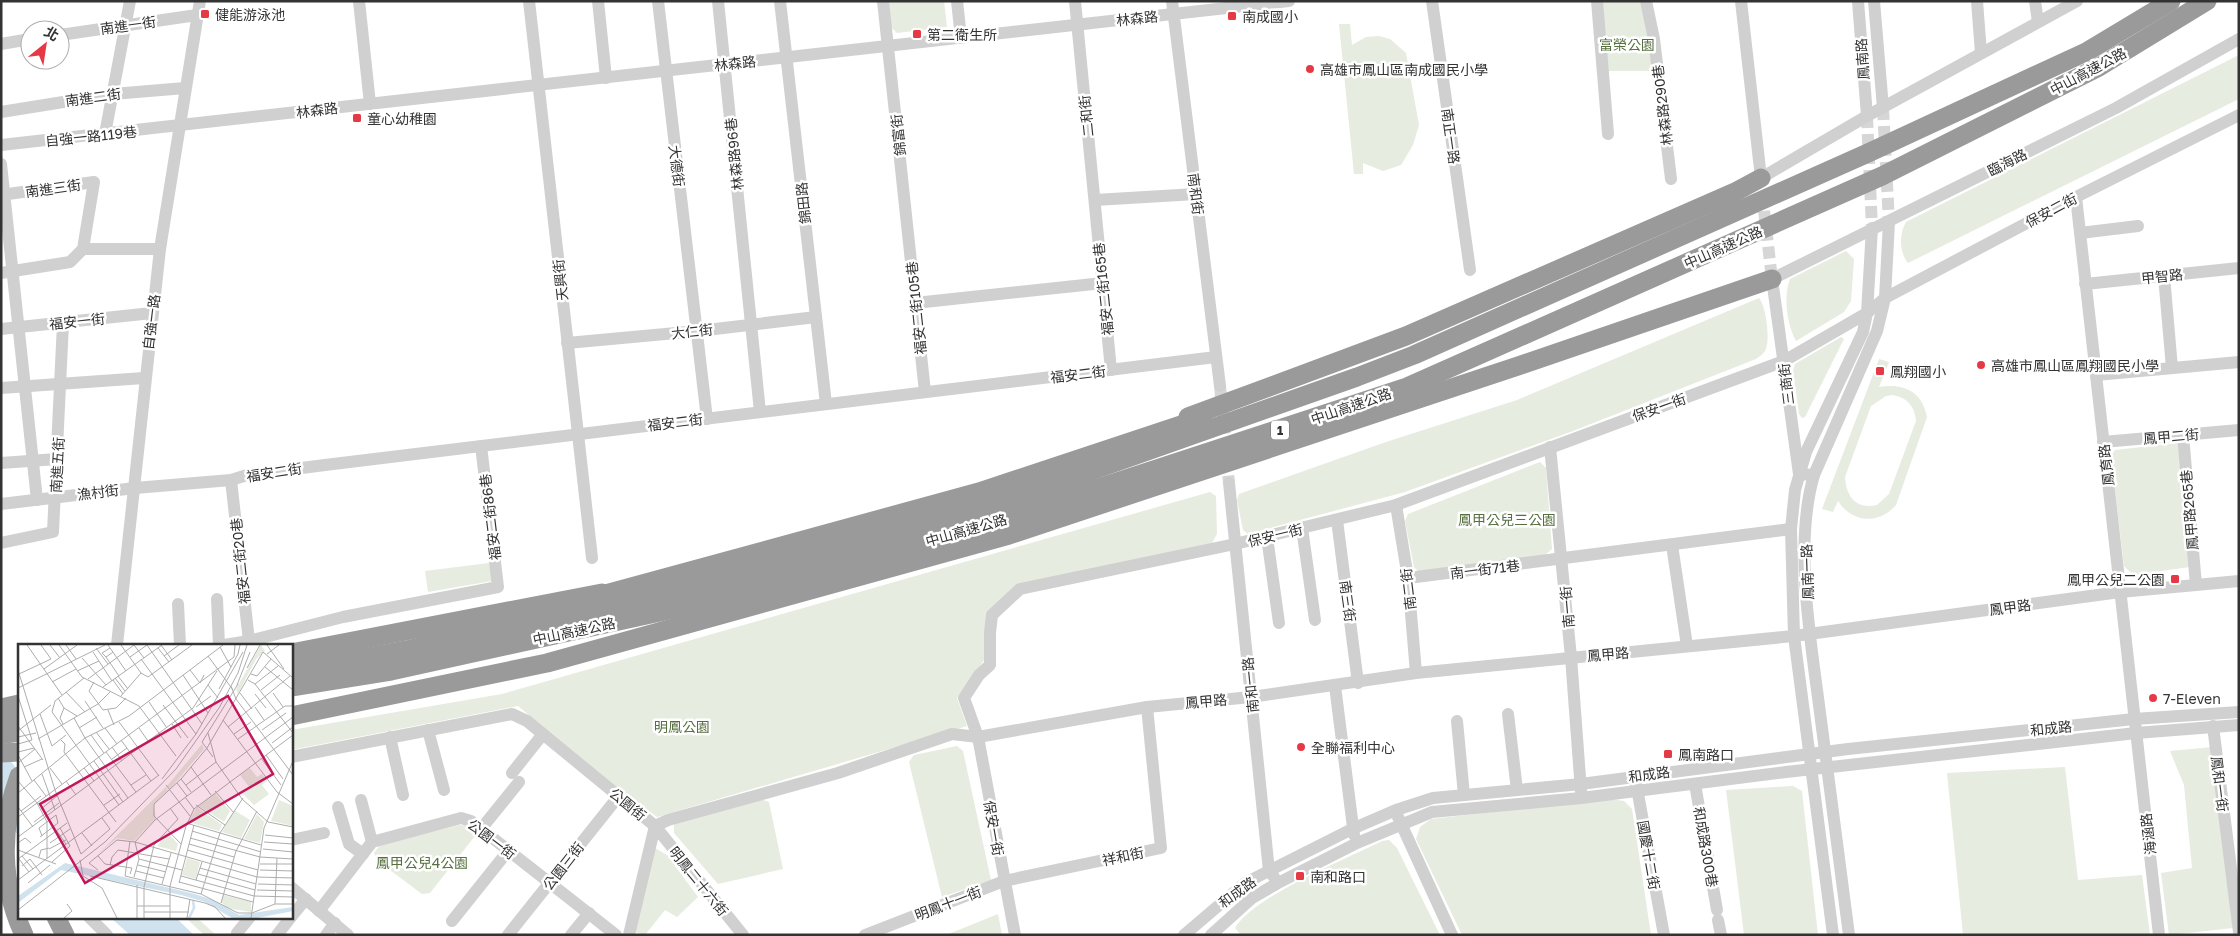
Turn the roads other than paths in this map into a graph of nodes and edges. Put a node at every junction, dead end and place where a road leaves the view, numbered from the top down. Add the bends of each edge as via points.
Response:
1 (130, 1) edge
2 (200, 1) edge
3 (359, 1) edge
4 (529, 1) edge
5 (598, 1) edge
6 (658, 1) edge
7 (718, 1) edge
8 (780, 1) edge
9 (883, 1) edge
10 (957, 1) edge
11 (1075, 1) edge
12 (1172, 1) edge
13 (1289, 1) edge
14 (1432, 1) edge
15 (1597, 1) edge
16 (1646, 1) edge
17 (1741, 1) edge
18 (1858, 1) edge
19 (1874, 1) edge
20 (1977, 1) edge
21 (2035, 1) edge
22 (2077, 1) edge
23 (2171, 1) edge
24 (2207, 1) edge
25 (1174, 14) junction
26 (197, 15) junction
27 (2038, 22) junction
28 (125, 25) junction
29 (1078, 25) junction
30 (70, 33) edge
31 (961, 38) junction
32 (2239, 39) edge
33 (20, 41) edge
34 (1, 44) edge
35 (888, 46) junction
36 (1981, 53) junction
37 (787, 57) junction
38 (724, 64) junction
39 (665, 71) junction
40 (606, 78) junction
41 (538, 85) junction
42 (185, 88) junction
43 (113, 94) junction
44 (370, 104) junction
45 (1883, 108) junction
46 (1, 112) edge
47 (2239, 115) edge
48 (1867, 116) junction
49 (180, 126) junction
50 (105, 134) junction
51 (1608, 134) dead end
52 (1, 145) edge
53 (1, 164) edge
54 (1760, 178) junction
55 (1671, 179) dead end
56 (1196, 194) junction
57 (3, 195) edge
58 (2076, 197) junction
59 (1095, 204) junction
60 (1889, 222) junction
61 (907, 223) joint
62 (2138, 226) dead end
63 (1872, 228) junction
64 (2080, 232) junction
65 (84, 249) junction
66 (160, 249) junction
67 (2239, 268) edge
68 (1470, 270) dead end
69 (7, 272) edge
70 (2164, 276) junction
71 (1772, 279) junction
72 (1103, 283) junction
73 (2085, 284) junction
74 (1885, 298) junction
75 (915, 303) junction
76 (152, 313) junction
77 (1867, 313) junction
78 (816, 316) junction
79 (63, 323) junction
80 (752, 325) junction
81 (19, 327) junction
82 (1, 329) edge
83 (698, 331) junction
84 (567, 343) junction
85 (1216, 357) junction
86 (1784, 361) junction
87 (2239, 362) edge
88 (2172, 368) junction
89 (1111, 370) junction
90 (2096, 375) junction
91 (1357, 377) junction
92 (144, 378) junction
93 (61, 382) junction
94 (25, 386) junction
95 (1220, 386) tunnel mouth
96 (1, 388) edge
97 (925, 392) junction
98 (826, 404) junction
99 (1345, 409) junction
100 (760, 412) junction
101 (707, 419) junction
102 (2239, 430) edge
103 (578, 434) junction
104 (2183, 435) junction
105 (2103, 442) junction
106 (481, 446) junction
107 (1550, 447) junction
108 (57, 459) junction
109 (33, 461) junction
110 (1, 463) edge
111 (1798, 474) junction
112 (1814, 475) junction
113 (231, 480) junction
114 (1229, 484) tunnel mouth
115 (135, 488) junction
116 (979, 492) junction
117 (55, 498) junction
118 (37, 500) junction
119 (1, 504) edge
120 (1396, 505) junction
121 (1337, 520) junction
122 (1302, 528) junction
123 (1791, 530) junction
124 (1009, 536) junction
125 (1267, 537) junction
126 (1, 542) edge
127 (1235, 544) junction
128 (1672, 545) junction
129 (592, 558) dead end
130 (1562, 559) junction
131 (1408, 578) junction
132 (2239, 581) edge
133 (2196, 585) junction
134 (616, 590) junction
135 (2120, 592) junction
136 (217, 599) dead end
137 (178, 604) dead end
138 (742, 610) junction
139 (1315, 620) dead end
140 (1279, 623) dead end
141 (1810, 634) junction
142 (1794, 636) junction
143 (249, 641) junction
144 (117, 644) edge
145 (180, 644) edge
146 (219, 644) edge
147 (230, 644) edge
148 (1687, 646) junction
149 (292, 654) edge
150 (1572, 657) junction
151 (292, 659) edge
152 (292, 670) edge
153 (1416, 673) junction
154 (1358, 683) junction
155 (1335, 686) junction
156 (292, 687) edge
157 (1251, 697) junction
158 (18, 704) edge
159 (1148, 707) junction
160 (1, 708) edge
161 (292, 708) edge
162 (2239, 712) edge
163 (1508, 714) dead end
164 (292, 716) edge
165 (18, 718) edge
166 (2134, 719) junction
167 (1, 720) edge
168 (1457, 721) dead end
169 (2239, 725) edge
170 (2213, 726) junction
171 (428, 730) junction
172 (18, 732) edge
173 (2136, 733) junction
174 (543, 734) junction
175 (1, 735) edge
176 (390, 737) junction
177 (978, 737) junction
178 (1825, 751) junction
179 (1808, 753) junction
180 (292, 757) edge
181 (1828, 768) junction
182 (1810, 770) junction
183 (1635, 776) junction
184 (18, 779) edge
185 (1581, 784) junction
186 (1695, 784) junction
187 (444, 790) dead end
188 (1517, 790) junction
189 (1638, 791) junction
190 (403, 795) dead end
191 (1464, 795) junction
192 (618, 796) junction
193 (1581, 798) junction
194 (361, 800) dead end
195 (338, 807) dead end
196 (18, 808) edge
197 (1396, 810) junction
198 (1400, 824) junction
199 (655, 826) junction
200 (481, 829) junction
201 (1352, 829) junction
202 (324, 833) dead end
203 (292, 840) edge
204 (372, 842) junction
205 (1357, 843) junction
206 (508, 851) junction
207 (363, 854) junction
208 (1269, 871) junction
209 (1004, 881) junction
210 (549, 883) junction
211 (1278, 883) junction
212 (18, 885) edge
213 (292, 888) edge
214 (306, 899) junction
215 (319, 911) junction
216 (588, 913) junction
217 (292, 916) edge
218 (1206, 916) junction
219 (30, 918) edge
220 (44, 918) edge
221 (56, 918) edge
222 (89, 918) edge
223 (249, 918) edge
224 (290, 918) edge
225 (452, 921) dead end
226 (335, 923) junction
227 (2239, 932) edge
228 (237, 933) dead end
229 (1216, 933) edge
230 (24, 935) edge
231 (38, 935) edge
232 (52, 935) edge
233 (65, 935) edge
234 (107, 935) edge
235 (277, 935) edge
236 (326, 935) edge
237 (348, 935) edge
238 (508, 935) edge
239 (571, 935) edge
240 (616, 935) edge
241 (629, 935) edge
242 (743, 935) edge
243 (865, 935) edge
244 (1015, 935) edge
245 (1184, 935) edge
246 (1452, 935) edge
247 (1664, 935) edge
248 (1721, 935) edge
249 (1833, 935) edge
250 (1849, 935) edge
251 (2159, 935) edge

1 - 28 street
2 - 26 street, 自強一路
3 - 44 street
4 - 41 street, 天興街
5 - 40 street
6 - 39 street, 大德街
7 - 38 street, 林森路96巷
8 - 37 street, 錦田路
9 - 35 street, 錦富街
10 - 31 street
11 - 29 street, 二和街
12 - 25 street, 南和街
13 - 25 street, 林森路
14 - 68 street, 南正一路
15 - 51 street
16 - 55 street, 林森路290巷 via 1654,39
17 - 54 street
18 - 48 street, 鳳南路
19 - 45 street, 鳳南路
20 - 36 street
21 - 27 street
22 - 27 street
23 - 91 highway, 中山高速公路 / 1 via 2088,51 1877,149 1414,356
24 - 99 highway, 中山高速公路 / 1 via 2099,67 1882,176 1407,387
25 - 29 street, 林森路
25 - 56 street, 南和街
26 - 28 street, 南進一街
26 - 42 street, 自強一路
27 - 36 street
28 - 30 street, 南進一街
28 - 43 street
29 - 31 street, 林森路
29 - 59 street, 二和街
31 - 35 street, 林森路
32 - 60 street, 臨海路 via 2116,108
33 - 34 street
35 - 37 street, 林森路
35 - 61 street, 錦富街
36 - 45 street
37 - 38 street, 林森路
37 - 78 street, 錦田路
38 - 39 street, 林森路
38 - 80 street, 林森路96巷
39 - 40 street, 林森路
39 - 83 street, 大德街
40 - 41 street, 林森路
41 - 44 street, 林森路
41 - 84 street, 天興街
42 - 43 street, 南進二街
42 - 49 street, 自強一路
43 - 46 street, 南進二街
43 - 50 street
44 - 49 street, 林森路
45 - 48 street
47 - 58 street, 保安二街
48 - 54 street
49 - 50 street, 自強一路119巷
49 - 66 street, 自強一路
50 - 52 street, 自強一路119巷
53 - 57 street, 南進五街
54 - 116 highway via 1735,192 1406,336
56 - 59 street
56 - 85 street, 南和街
57 - 65 street, 南進三街 via 94,182
57 - 69 street, 南進五街
58 - 64 street, 鳳育路
58 - 74 street, 保安二街
59 - 72 street, 福安二街165巷
60 - 63 street, 臨海路
60 - 74 street, 鳳南一路
61 - 75 street, 福安二街105巷
62 - 64 street
63 - 71 street, 臨海路
63 - 77 street, 鳳南一路
64 - 73 street, 鳳育路
65 - 66 street
65 - 69 street via 70,262
66 - 76 street, 自強一路
67 - 70 street, 甲智路
69 - 81 street, 南進五街
70 - 73 street, 甲智路
70 - 88 street
71 - 86 street, 三商街
71 - 124 highway
72 - 75 street
72 - 89 street, 福安二街165巷
73 - 90 street, 鳳育路
74 - 77 street, 保安二街
74 - 112 street, 鳳南一路 via 1870,350
75 - 97 street, 福安二街105巷
76 - 79 street, 福安一街
76 - 92 street, 自強一路
77 - 86 street, 保安一街
77 - 111 street, 鳳南一路 via 1864,332
78 - 80 street, 大仁街
78 - 98 street, 錦田路
79 - 81 street, 福安一街
79 - 93 street, 南進五街
80 - 83 street, 大仁街
80 - 100 street, 林森路96巷
81 - 82 street, 福安一街
81 - 94 street, 南進五街
83 - 84 street, 大仁街
83 - 101 street, 大德街
84 - 103 street, 天興街
85 - 89 street, 福安二街
85 - 95 street, 南和街
86 - 107 street, 保安一街
86 - 111 street, 三商街
87 - 88 street
88 - 90 street
89 - 97 street, 福安二街
90 - 105 street, 鳳育路
91 - 116 highway via 1244,404
91 - 152 highway, 中山高速公路 / 1 via 973,511 698,586 410,649
92 - 93 street
92 - 115 street, 自強一路
93 - 94 street
93 - 108 street, 南進五街
94 - 96 street
94 - 109 street, 南進五街
97 - 98 street, 福安二街
98 - 100 street, 福安二街
99 - 124 highway via 1297,433
99 - 156 highway, 中山高速公路 / 1 via 1001,520 701,603 391,671
100 - 101 street, 福安二街
101 - 103 street, 福安二街
102 - 104 street, 鳳甲二街
103 - 106 street, 福安二街
103 - 129 street, 天興街
104 - 105 street, 鳳甲二街
104 - 133 street, 鳳甲路265巷
105 - 135 street, 鳳育路
106 - 113 street, 福安二街 via 247,475
106 - 143 street, 福安二街86巷 via 498,587 344,617
107 - 120 street, 保安一街
107 - 130 street, 南一街
108 - 109 street
108 - 117 street, 南進五街
109 - 110 street
109 - 118 street, 南進五街
111 - 112 street
111 - 123 street, 鳳南一路
112 - 141 street, 鳳南一路 via 1805,542
113 - 115 street, 福安二街
113 - 143 street, 福安二街20巷
114 - 127 street, 南和一路
115 - 117 street, 漁村街
115 - 144 street, 自強一路
116 - 134 highway
117 - 118 street, 漁村街
117 - 126 street, 南進五街 via 53,532
118 - 119 street, 漁村街
120 - 121 street, 保安一街
120 - 131 street, 南二街
121 - 122 street, 保安一街
121 - 154 street, 南三街
122 - 125 street, 保安一街
122 - 139 street
123 - 128 street, 南一街71巷
123 - 142 street, 鳳南一路
124 - 138 highway
125 - 127 street, 保安一街
125 - 140 street
127 - 157 street, 南和一路
127 - 177 street, 保安一街 via 1020,589 992,615 990,665 964,698
128 - 130 street, 南一街71巷
128 - 148 street
130 - 131 street, 南一街71巷
130 - 150 street, 南一街
131 - 153 street, 南二街
132 - 133 street, 鳳甲路
133 - 135 street, 鳳甲路
134 - 149 highway
134 - 151 highway via 458,630
135 - 141 street, 鳳甲路
135 - 166 street, 鳳育路
136 - 146 street
137 - 145 street
138 - 161 highway via 671,621 523,659
138 - 164 highway via 547,663
141 - 142 street, 鳳甲路
141 - 178 street, 鳳南一路
142 - 148 street, 鳳甲路
142 - 179 street, 鳳南一路
143 - 147 street
148 - 150 street, 鳳甲路
150 - 153 street, 鳳甲路
150 - 185 street, 南一街
153 - 154 street, 鳳甲路
154 - 155 street, 鳳甲路
155 - 157 street, 鳳甲路
155 - 201 street
157 - 159 street, 鳳甲路
157 - 208 street, 南和一路
158 - 160 highway
159 - 177 street, 鳳甲路
159 - 209 street, 祥和街 via 1161,848
162 - 166 street, 和成路
163 - 188 street
165 - 167 highway
166 - 173 street, 鳳育路
166 - 178 street, 和成路
168 - 191 street
169 - 170 street, 和成路
170 - 173 street, 和成路
170 - 227 street, 鳳和一街
171 - 174 street, 公園街 via 512,714 520,716
171 - 176 street, 公園街
171 - 187 street
172 - 175 highway
173 - 181 street, 和成路
173 - 251 street, 海涵路
174 - 192 street, 公園街
174 - 200 street
176 - 180 street, 公園街
176 - 190 street
177 - 199 street, 公園街 via 952,734 838,773
177 - 209 street, 保安一街
178 - 179 street, 和成路
178 - 181 street, 鳳南一路
179 - 182 street, 鳳南一路
179 - 183 street, 和成路
181 - 182 street, 和成路
181 - 250 street, 鳳南一路
182 - 186 street, 和成路
182 - 249 street, 鳳南一路
183 - 185 street, 和成路
183 - 189 street, 國慶十二街
184 - 230 highway via 6,813 4,862 8,891
185 - 188 street, 和成路
185 - 193 street, 南一街
186 - 189 street, 和成路
186 - 248 street, 和成路300巷
188 - 191 street, 和成路
189 - 193 street, 和成路
189 - 247 street, 國慶十二街
191 - 197 street, 和成路 via 1432,798
192 - 199 street, 公園街
192 - 210 street, 公園三街
193 - 198 street, 和成路 via 1432,812
194 - 204 street
195 - 207 street via 349,844
196 - 212 highway via 14,830
197 - 198 street
197 - 201 street, 和成路
198 - 205 street, 和成路
198 - 246 street
199 - 241 street
199 - 242 street, 明鳳二十六街
200 - 204 street, 公園一街 via 462,818
200 - 206 street, 公園一街
201 - 205 street
201 - 208 street, 和成路
202 - 203 street
204 - 207 street
205 - 211 street, 和成路
206 - 210 street, 公園一街
206 - 225 street
207 - 215 street
208 - 211 street
208 - 218 street, 和成路 via 1245,883
209 - 243 street, 明鳳十一街
209 - 244 street, 保安一街
210 - 216 street, 公園一街
210 - 238 street, 公園三街
211 - 229 street, 和成路 via 1252,898
213 - 214 street
214 - 215 street
214 - 217 street
215 - 226 street
216 - 239 street
216 - 240 street, 公園一街
218 - 229 street
218 - 245 street, 和成路
219 - 231 highway
220 - 232 highway
221 - 233 highway
222 - 234 street
223 - 228 street
224 - 235 street
226 - 236 street
226 - 237 street

